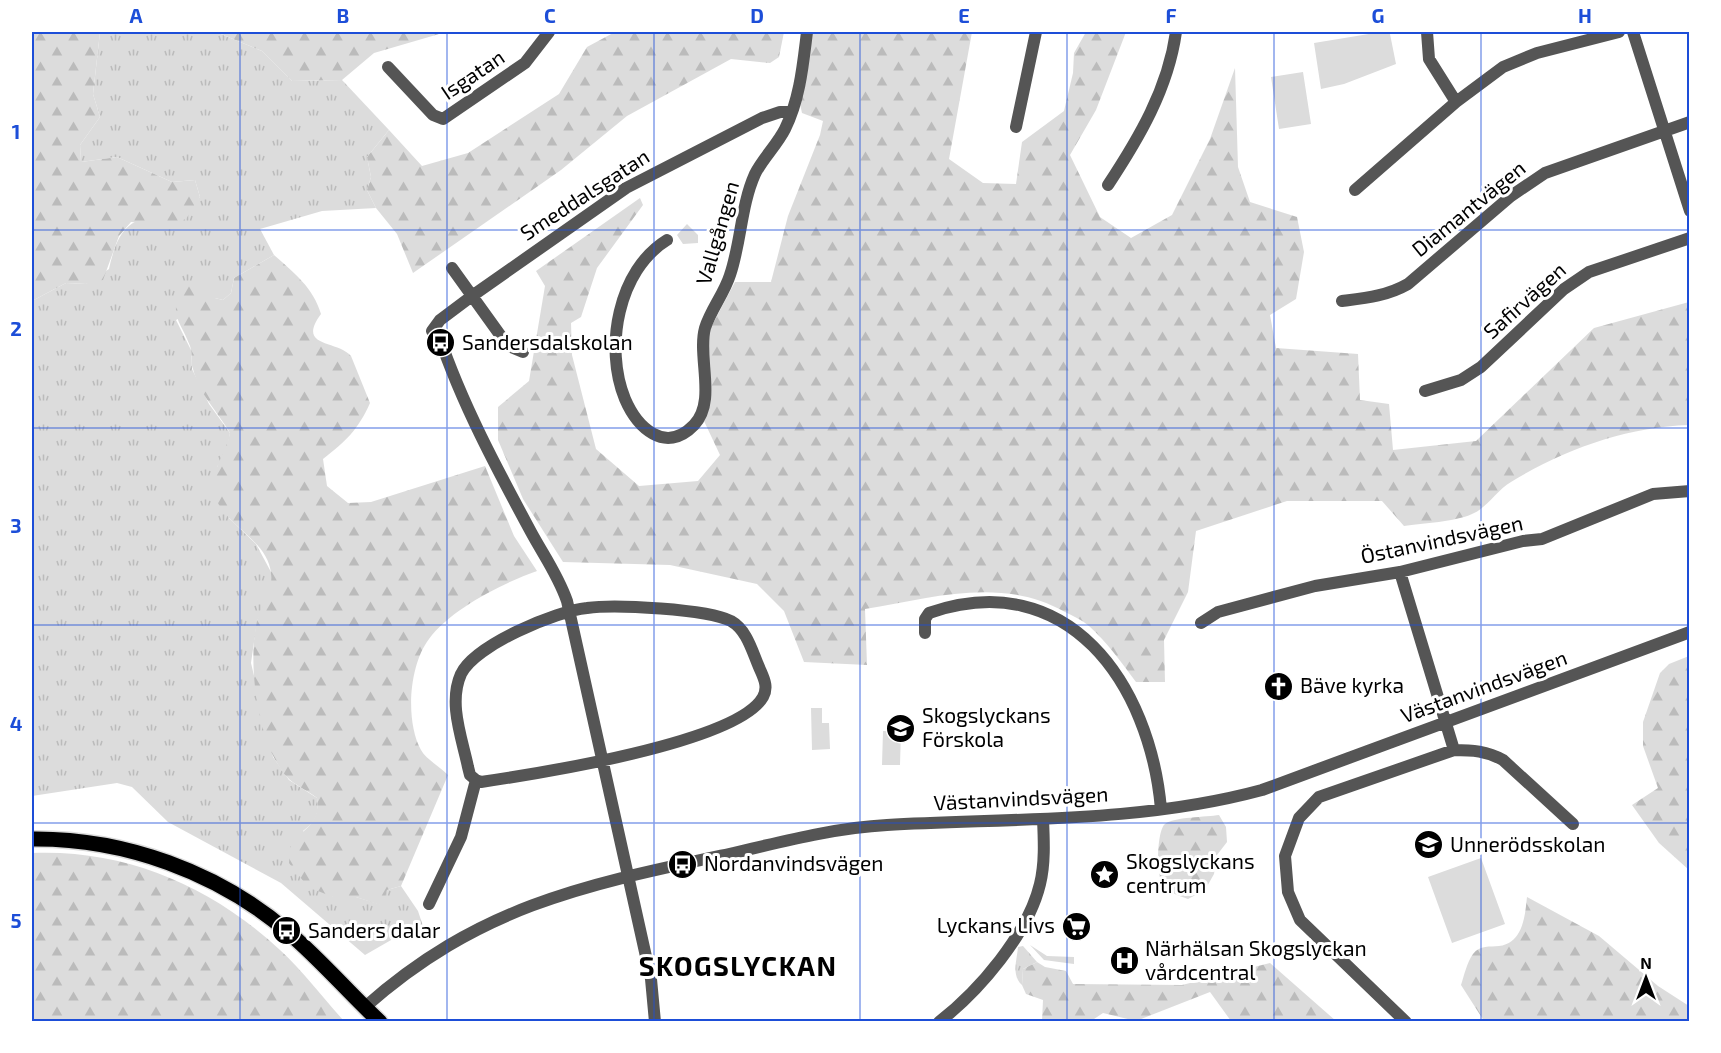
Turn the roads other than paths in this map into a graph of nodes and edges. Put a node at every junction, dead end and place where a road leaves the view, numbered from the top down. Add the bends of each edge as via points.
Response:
1 (549, 32) edge
2 (807, 32) edge
3 (1035, 32) edge
4 (1176, 32) edge
5 (1427, 32) edge
6 (1619, 32) edge
7 (1634, 32) edge
8 (388, 67) dead end
9 (1456, 102) junction
10 (792, 112) junction
11 (1689, 122) edge
12 (1016, 127) dead end
13 (1666, 131) junction
14 (1108, 185) dead end
15 (1354, 190) dead end
16 (1689, 211) edge
17 (1689, 238) edge
18 (667, 240) dead end
19 (452, 268) dead end
20 (472, 296) junction
21 (1342, 301) dead end
22 (523, 352) dead end
23 (1425, 391) dead end
24 (1689, 491) edge
25 (1400, 572) junction
26 (568, 612) junction
27 (1201, 623) dead end
28 (1689, 632) edge
29 (925, 633) dead end
30 (1445, 722) junction
31 (1454, 750) junction
32 (602, 759) junction
33 (476, 780) junction
34 (1161, 809) junction
35 (1043, 819) junction
36 (1574, 824) dead end
37 (32, 839) edge
38 (629, 876) junction
39 (429, 904) dead end
40 (364, 1007) junction
41 (380, 1022) edge
42 (655, 1022) edge
43 (939, 1022) edge
44 (1406, 1022) edge

1 - 8 street, Isgatan via 525,63 443,119 433,115
2 - 10 street
3 - 12 street
4 - 14 street via 1161,89 1138,138
5 - 9 street via 1430,59
6 - 9 street via 1537,53 1503,67
7 - 13 street
9 - 15 street
10 - 18 street, Vallgången via 785,130 756,173 730,274 704,331 703,409 693,427 663,437 648,432 632,416 616,363 619,315 629,285 653,249
10 - 20 street, Smeddalsgatan via 762,118 626,188
11 - 13 street, Diamantvägen
13 - 16 street
13 - 21 street, Diamantvägen via 1545,173 1511,196 1408,284 1371,298
17 - 23 street, Safirvägen via 1589,272 1556,296 1481,367 1461,380
19 - 20 street
20 - 22 street via 503,339
20 - 26 street, Smeddalsgatan via 440,320 435,333 473,417 559,579
24 - 25 street, Östanvindsvägen via 1653,494 1542,539
25 - 27 street, Östanvindsvägen via 1315,586 1218,612
25 - 30 street
26 - 32 street
26 - 32 street via 647,607 729,621 744,634 766,684 756,706 738,717 674,743
26 - 33 street via 504,638 479,654 462,672 455,702 470,775
28 - 30 street, Västanvindsvägen
29 - 34 street via 929,613 985,601 1023,605 1066,623 1102,655 1127,696 1152,757
30 - 31 street
30 - 34 street, Västanvindsvägen via 1262,790 1208,804
31 - 36 street via 1483,752 1503,760
31 - 44 street via 1319,797 1299,818 1285,856 1288,892 1300,920
32 - 33 street via 542,773
32 - 38 street
33 - 39 street via 461,837
34 - 35 street, Västanvindsvägen
35 - 38 street, Västanvindsvägen via 854,828
35 - 43 street via 1042,873 1024,924 980,981
37 - 40 main road via 124,849 187,870 280,925
38 - 40 street, Västanvindsvägen via 567,892 502,916 443,947 397,978
38 - 42 street via 652,985
40 - 41 main road

